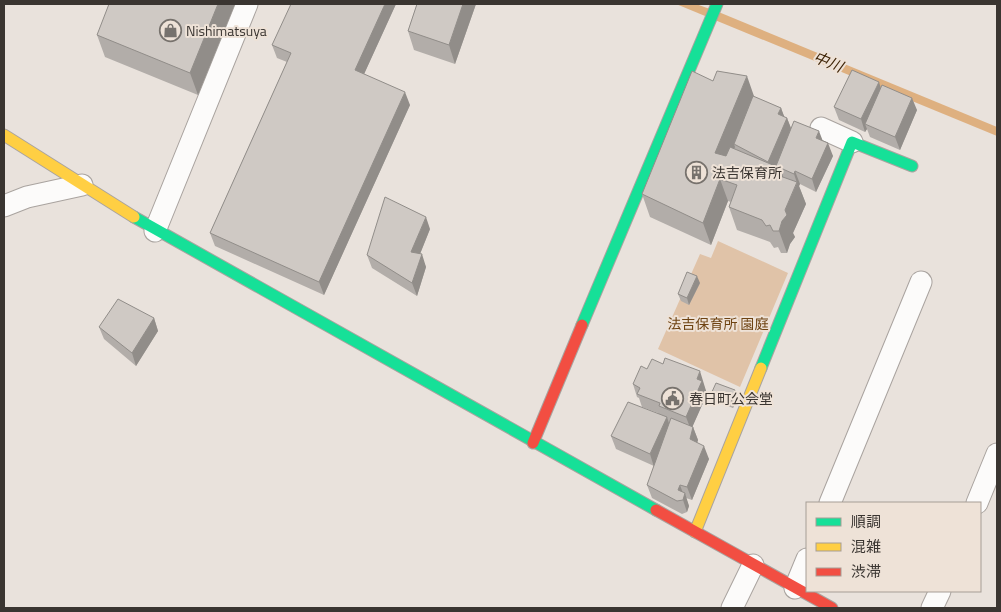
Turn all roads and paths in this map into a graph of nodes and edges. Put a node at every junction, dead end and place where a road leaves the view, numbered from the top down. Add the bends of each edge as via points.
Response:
1 (248, 4) edge
2 (717, 4) edge
3 (821, 128) dead end
4 (4, 136) edge
5 (852, 142) junction
6 (912, 166) dead end
7 (82, 185) junction
8 (4, 206) edge
9 (155, 231) junction
10 (921, 282) dead end
11 (533, 443) junction
12 (997, 454) edge
13 (830, 502) edge
14 (977, 502) edge
15 (695, 532) junction
16 (806, 561) edge
17 (753, 565) junction
18 (795, 588) junction
19 (940, 592) edge
20 (732, 608) edge
21 (832, 608) edge
22 (932, 608) edge

1 - 9 street
2 - 11 street
3 - 5 street
4 - 7 street
5 - 6 street
5 - 15 street
7 - 8 street via 27,197
7 - 9 street
9 - 11 street
10 - 13 street
11 - 15 street
12 - 14 street
15 - 17 street
16 - 18 street
17 - 18 street
17 - 20 street
18 - 21 street
19 - 22 street

